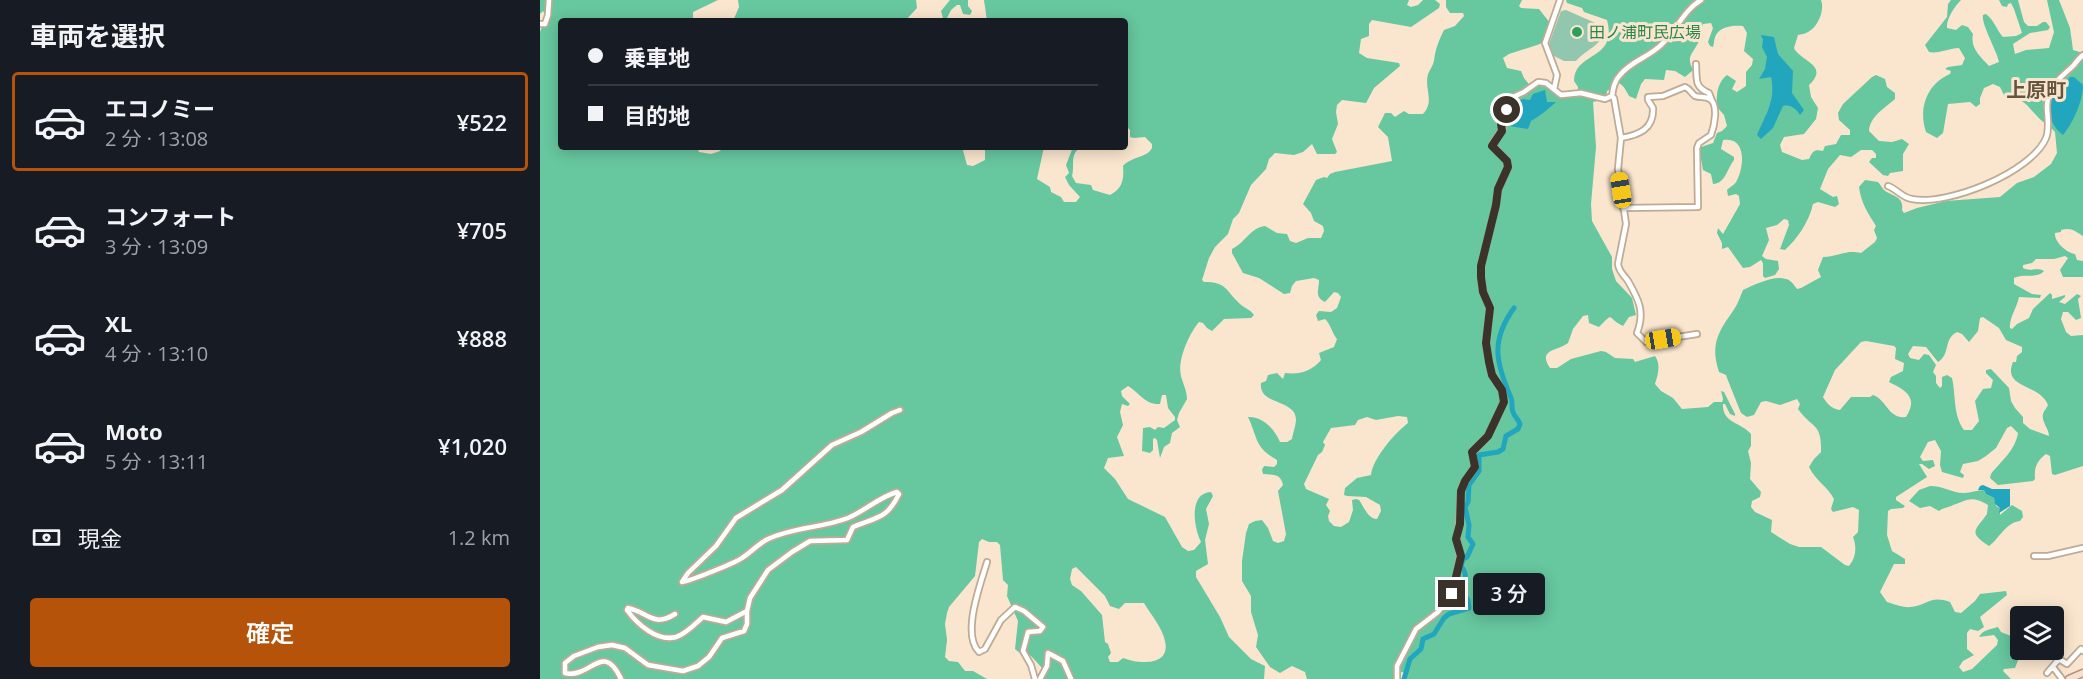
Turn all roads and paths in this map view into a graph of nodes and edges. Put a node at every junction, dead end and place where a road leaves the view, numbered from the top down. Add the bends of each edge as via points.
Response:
1 (549, 0) edge
2 (1560, 0) edge
3 (1701, 0) edge
4 (540, 24) edge
5 (2083, 55) edge
6 (1696, 64) dead end
7 (1554, 89) junction
8 (1612, 96) junction
9 (1712, 101) junction
10 (1621, 138) junction
11 (1888, 186) dead end
12 (1623, 208) junction
13 (1697, 334) dead end
14 (900, 410) dead end
15 (2083, 548) edge
16 (2034, 556) dead end
17 (987, 562) dead end
18 (747, 611) junction
19 (675, 614) dead end
20 (2083, 651) edge
21 (2053, 667) junction
22 (2047, 673) dead end
23 (2083, 673) edge
24 (2074, 678) edge
25 (621, 679) edge
26 (1035, 679) edge
27 (1040, 679) edge
28 (1071, 679) edge
29 (1397, 679) edge
30 (2062, 679) edge

1 - 4 street via 547,20
2 - 7 street via 1545,43 1557,75
3 - 8 street via 1690,8 1663,44 1620,75
5 - 11 street via 2056,80 2047,102 2045,140 2013,170 1975,189 1939,199 1913,200
6 - 9 street via 1698,86 1710,94
7 - 8 street via 1561,94 1581,93 1605,99
7 - 29 street via 1544,82 1535,83 1513,97 1500,116 1503,128 1492,146 1508,167 1498,189 1481,277 1490,308 1486,343 1489,362 1504,402 1488,436 1472,452 1475,467 1462,488 1456,539 1461,556 1454,591 1438,612 1416,629 1398,666
8 - 10 street
9 - 10 street via 1695,96 1688,87 1648,97 1653,108 1650,124 1643,132
9 - 12 street via 1714,129 1697,148 1698,207
10 - 12 street via 1618,169
12 - 13 street via 1626,230 1618,264 1642,312 1637,333 1646,342
14 - 18 street via 832,445 782,489 736,519 682,582 731,564 775,536 843,520 899,494 877,520 853,527 847,540 810,541 776,563 750,598
15 - 16 street
17 - 26 street via 972,614 976,649 985,649 1004,615 1018,607 1043,627 1028,632 1023,651
18 - 19 street via 726,622 703,617 679,636 667,638 644,628 627,610 664,620
18 - 25 street via 744,631 722,638 702,664 688,670 648,664 625,648 612,645 573,656 565,663 565,673 572,676 608,662
20 - 21 street via 2067,664 2059,658
21 - 22 street
21 - 30 street
23 - 24 main road
27 - 28 street via 1047,666 1048,652 1063,661

